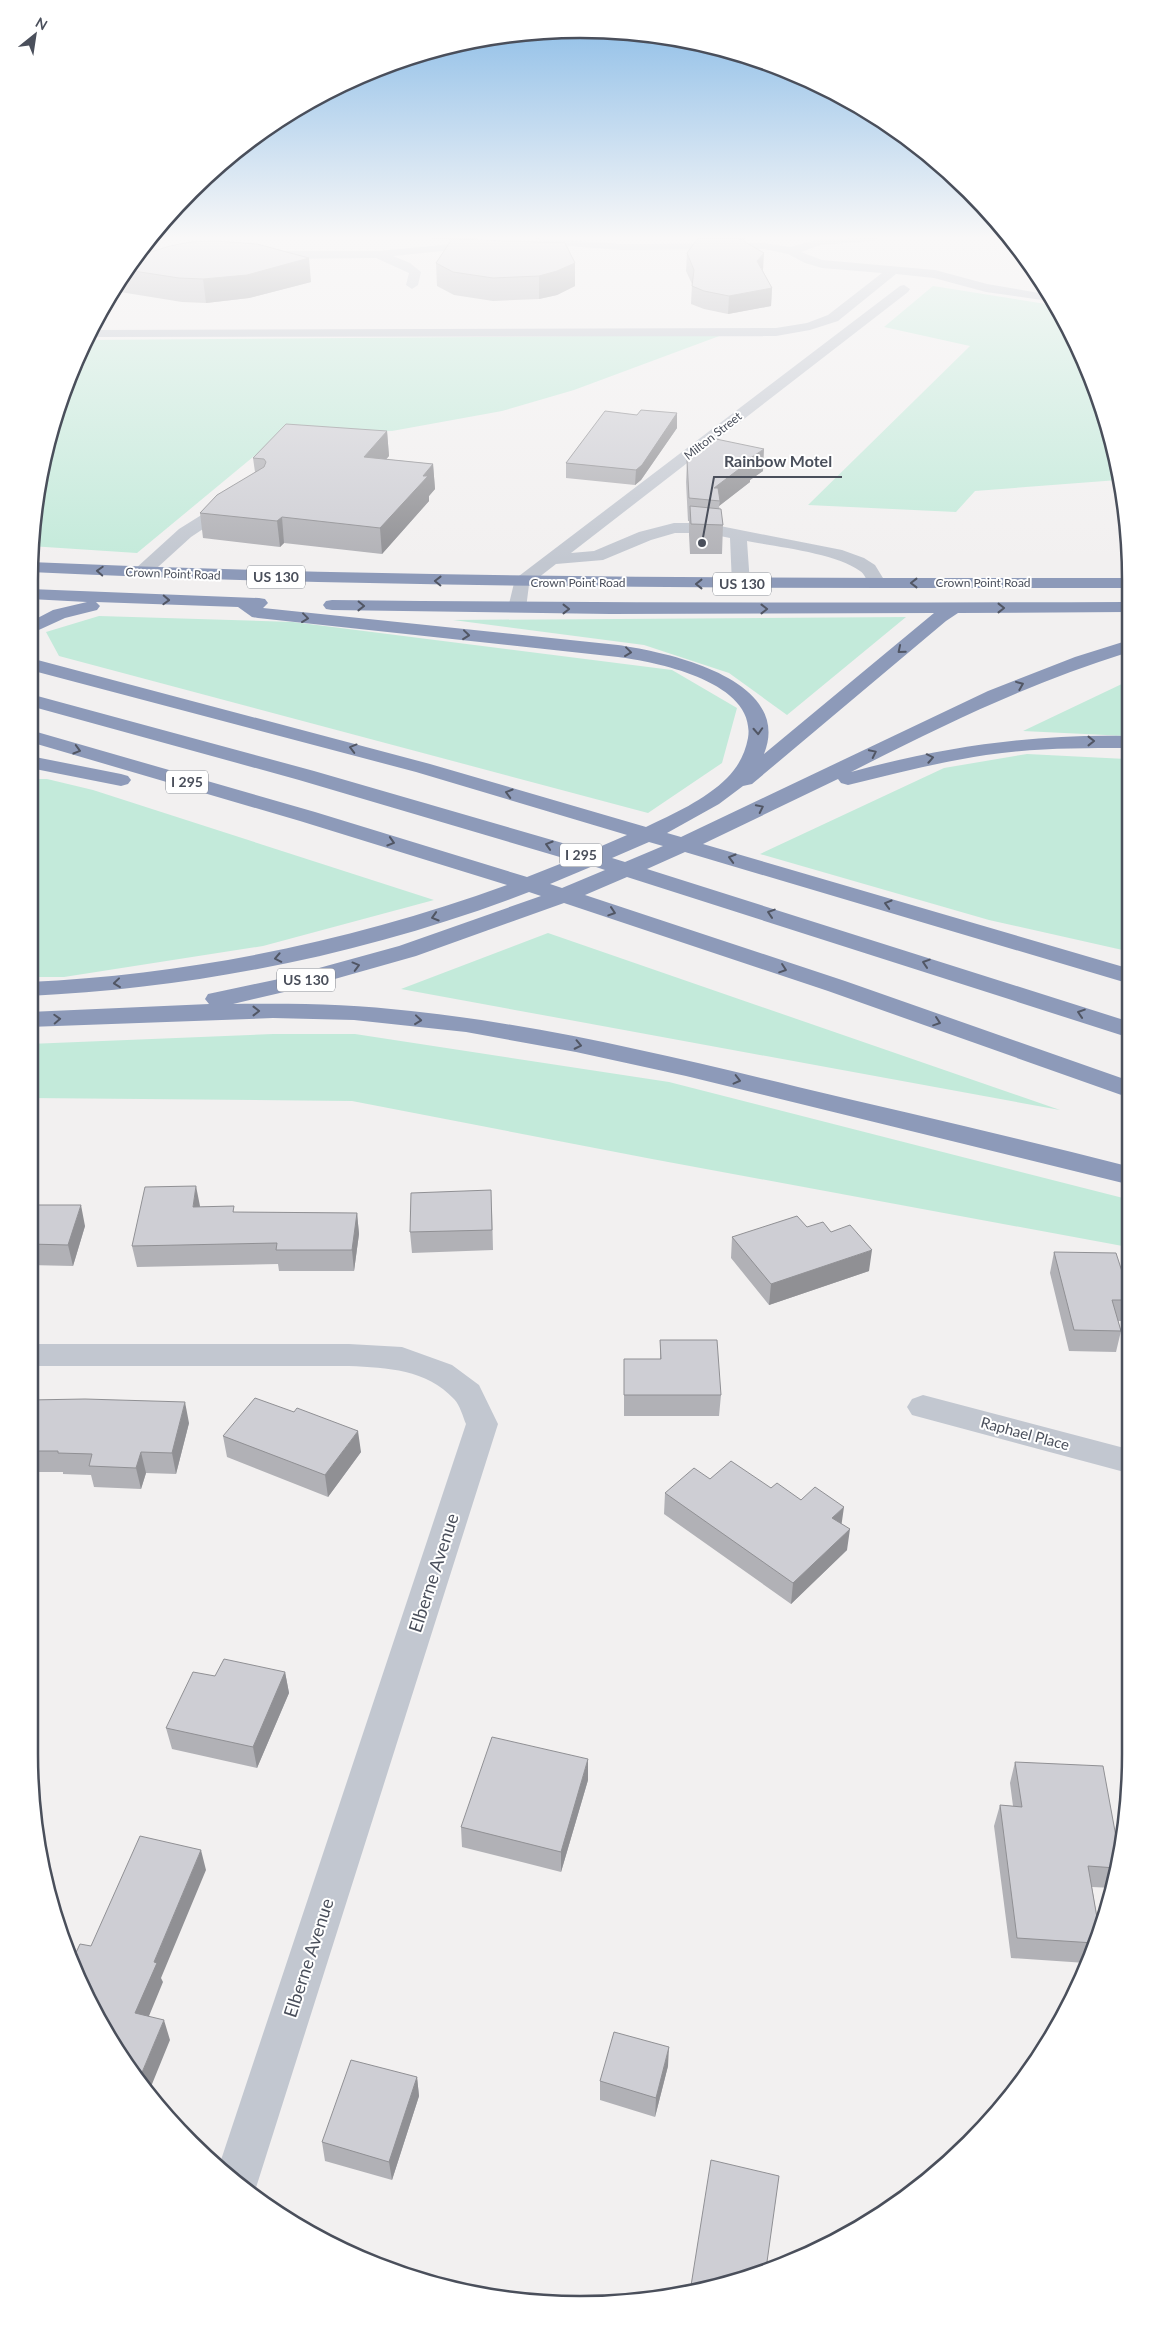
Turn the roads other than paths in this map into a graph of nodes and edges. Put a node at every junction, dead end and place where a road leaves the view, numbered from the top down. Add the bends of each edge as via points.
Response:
1 (829, 347) edge
2 (250, 493) edge
3 (738, 534) junction
4 (555, 559) junction
5 (38, 567) edge
6 (141, 573) junction
7 (521, 583) junction
8 (877, 583) junction
9 (1122, 583) edge
10 (1122, 583) edge
11 (741, 584) junction
12 (38, 594) edge
13 (127, 598) junction
14 (242, 602) junction
15 (1122, 607) edge
16 (517, 608) junction
17 (952, 608) junction
18 (38, 624) edge
19 (1122, 648) edge
20 (38, 666) edge
21 (38, 702) edge
22 (38, 738) edge
23 (1122, 742) edge
24 (38, 764) edge
25 (782, 798) junction
26 (714, 800) junction
27 (344, 827) junction
28 (934, 918) junction
29 (1122, 959) edge
30 (1122, 974) edge
31 (38, 988) edge
32 (85, 1017) junction
33 (38, 1020) edge
34 (1122, 1026) edge
35 (1122, 1087) edge
36 (1122, 1174) edge
37 (38, 1355) edge
38 (923, 1407) dead end
39 (1122, 1459) edge
40 (239, 2174) edge

1 - 4 street, Milton Street
2 - 6 street via 185,532
3 - 4 street via 705,528 674,528 597,556
3 - 8 street via 836,554 869,569
3 - 11 street
4 - 7 street, Milton Street
6 -> 5 highway, Crown Point Road / US 130
7 -> 6 highway, Crown Point Road / US 130
11 -> 7 highway, Crown Point Road / US 130
7 - 16 street
9 -> 8 highway, Crown Point Road / US 130
8 - 11 highway, Crown Point Road / US 130
10 - 17 highway via 1009,592
12 - 13 highway
13 -> 14 highway
13 - 18 highway via 58,614
14 -> 16 highway
14 -> 26 highway via 258,613 636,653 697,670 743,699 754,715 759,733 754,756 735,781
17 -> 15 highway
16 -> 17 highway
17 -> 26 highway via 759,770
25 -> 19 highway, US 130 via 980,701
28 -> 20 highway via 423,768
34 -> 21 highway, I 295 via 733,901 512,834 159,733
22 -> 27 highway, I 295
25 -> 23 highway via 919,760 968,750 1068,741
24 - 27 highway via 129,782 256,817
32 -> 25 highway, US 130 via 229,997 388,957 520,914 583,889
26 -> 31 highway via 572,867 481,902 393,930 303,953 192,973 122,983
27 -> 35 highway, I 295 via 746,956
28 - 29 highway
28 - 30 highway
33 -> 32 highway, US 130
32 -> 36 highway via 302,1011 357,1013 485,1027 676,1065
37 - 40 street, Elberne Avenue via 349,1355 402,1358 441,1373 468,1393 482,1424
38 - 39 street, Raphael Place

